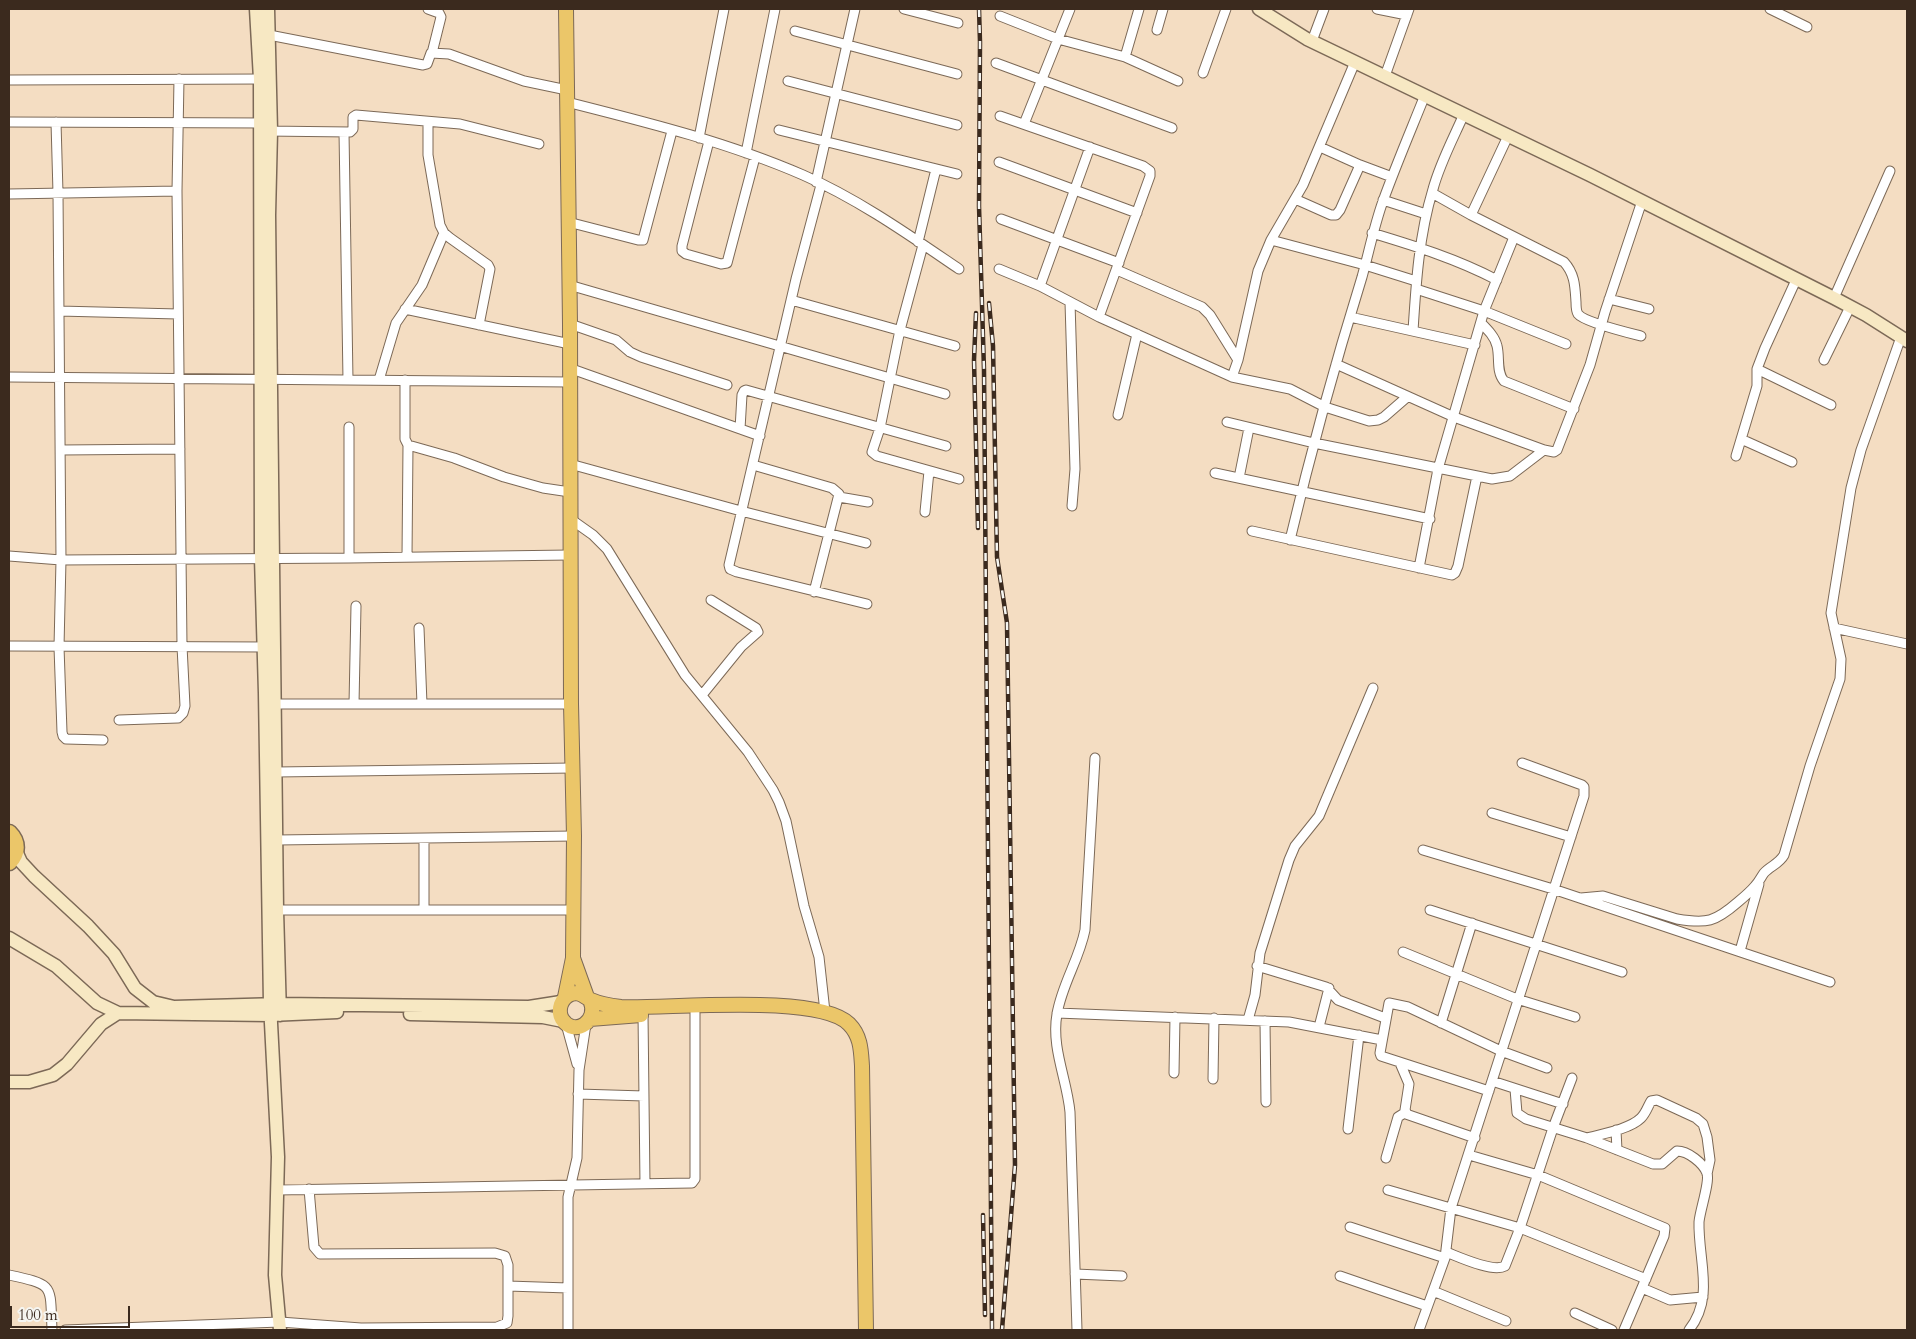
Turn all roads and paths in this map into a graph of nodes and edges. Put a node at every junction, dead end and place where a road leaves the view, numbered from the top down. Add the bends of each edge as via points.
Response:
1 (256, 9) edge
2 (268, 9) edge
3 (428, 9) edge
4 (566, 9) edge
5 (724, 9) edge
6 (775, 9) edge
7 (855, 9) edge
8 (904, 9) edge
9 (1070, 9) edge
10 (1139, 9) edge
11 (1163, 9) edge
12 (1226, 9) edge
13 (1260, 9) edge
14 (1324, 9) edge
15 (1377, 9) edge
16 (1770, 9) edge
17 (1408, 12) edge
18 (1000, 16) dead end
19 (958, 23) dead end
20 (1806, 27) dead end
21 (1157, 30) dead end
22 (795, 31) dead end
23 (269, 35) junction
24 (1058, 39) junction
25 (1312, 41) junction
26 (847, 44) junction
27 (432, 53) junction
28 (1125, 57) junction
29 (1355, 62) junction
30 (996, 63) dead end
31 (1204, 73) dead end
32 (957, 74) dead end
33 (1385, 76) junction
34 (178, 79) junction
35 (265, 79) junction
36 (9, 80) edge
37 (1042, 80) junction
38 (788, 81) dead end
39 (1178, 81) dead end
40 (835, 93) junction
41 (1425, 95) junction
42 (567, 96) junction
43 (1464, 114) junction
44 (1000, 116) dead end
45 (9, 122) edge
46 (56, 122) junction
47 (178, 122) junction
48 (428, 122) junction
49 (957, 124) dead end
50 (1024, 124) junction
51 (265, 127) junction
52 (1172, 128) dead end
53 (779, 130) dead end
54 (672, 131) junction
55 (344, 132) junction
56 (1508, 136) junction
57 (699, 138) junction
58 (709, 141) junction
59 (824, 141) junction
60 (538, 144) dead end
61 (1090, 147) junction
62 (1320, 147) junction
63 (746, 153) junction
64 (755, 157) junction
65 (999, 162) dead end
66 (1360, 165) junction
67 (936, 169) junction
68 (1890, 171) dead end
69 (957, 174) dead end
70 (1392, 177) junction
71 (818, 183) junction
72 (177, 191) junction
73 (1075, 191) junction
74 (1432, 192) junction
75 (58, 193) junction
76 (9, 194) edge
77 (1295, 199) junction
78 (1383, 200) junction
79 (1642, 201) junction
80 (1137, 213) junction
81 (1426, 214) junction
82 (1471, 215) junction
83 (1001, 219) dead end
84 (568, 222) junction
85 (444, 233) junction
86 (1372, 233) junction
87 (1514, 237) junction
88 (1057, 240) junction
89 (1271, 240) junction
90 (921, 243) junction
91 (1421, 247) junction
92 (1366, 264) junction
93 (1118, 266) junction
94 (959, 269) dead end
95 (999, 269) dead end
96 (1497, 280) junction
97 (1796, 280) junction
98 (569, 285) junction
99 (1416, 285) junction
100 (1040, 286) junction
101 (1834, 298) junction
102 (1610, 299) junction
103 (791, 300) junction
104 (1070, 302) junction
105 (1850, 307) junction
106 (405, 309) junction
107 (1649, 309) dead end
108 (59, 311) junction
109 (1484, 311) junction
110 (178, 314) junction
111 (1100, 317) junction
112 (1350, 317) junction
113 (1481, 323) junction
114 (570, 324) junction
115 (479, 325) junction
116 (1602, 325) junction
117 (900, 330) junction
118 (1413, 331) junction
119 (1137, 334) junction
120 (1640, 336) dead end
121 (1904, 339) edge
122 (570, 344) junction
123 (1566, 344) dead end
124 (1475, 345) junction
125 (954, 346) dead end
126 (780, 348) junction
127 (1238, 360) junction
128 (1824, 360) dead end
129 (1336, 364) junction
130 (570, 368) junction
131 (1757, 369) junction
132 (9, 377) edge
133 (1232, 377) junction
134 (60, 378) junction
135 (179, 378) junction
136 (266, 379) junction
137 (891, 379) junction
138 (348, 380) junction
139 (379, 380) junction
140 (405, 380) junction
141 (570, 382) junction
142 (727, 385) dead end
143 (945, 394) dead end
144 (768, 396) junction
145 (1407, 397) junction
146 (1830, 405) dead end
147 (1325, 407) junction
148 (1574, 409) junction
149 (1118, 415) dead end
150 (1454, 417) junction
151 (1227, 422) dead end
152 (349, 427) dead end
153 (880, 428) junction
154 (1250, 428) junction
155 (740, 429) junction
156 (760, 436) junction
157 (1741, 439) junction
158 (1314, 444) junction
159 (408, 446) junction
160 (946, 446) dead end
161 (180, 449) junction
162 (61, 450) junction
163 (1544, 450) junction
164 (1736, 456) dead end
165 (1792, 462) dead end
166 (570, 464) junction
167 (753, 465) junction
168 (1438, 469) junction
169 (929, 471) junction
170 (1215, 472) dead end
171 (1477, 476) junction
172 (1240, 478) junction
173 (958, 479) dead end
174 (1302, 491) junction
175 (570, 492) junction
176 (839, 497) junction
177 (868, 502) dead end
178 (1072, 506) dead end
179 (741, 511) junction
180 (925, 512) dead end
181 (569, 518) junction
182 (1430, 519) junction
183 (1252, 531) dead end
184 (830, 534) junction
185 (1290, 540) junction
186 (866, 543) dead end
187 (570, 555) junction
188 (9, 556) edge
189 (407, 557) junction
190 (181, 558) junction
191 (267, 558) junction
192 (349, 558) junction
193 (61, 560) junction
194 (1419, 568) junction
195 (814, 592) junction
196 (711, 600) dead end
197 (867, 604) dead end
198 (356, 606) dead end
199 (419, 628) dead end
200 (1834, 628) junction
201 (1907, 644) edge
202 (9, 646) edge
203 (182, 646) junction
204 (59, 647) junction
205 (269, 647) junction
206 (1373, 688) dead end
207 (702, 696) junction
208 (275, 704) junction
209 (354, 704) junction
210 (422, 704) junction
211 (571, 704) junction
212 (119, 720) dead end
213 (103, 740) dead end
214 (1096, 758) dead end
215 (1522, 763) dead end
216 (573, 768) junction
217 (276, 772) junction
218 (1492, 813) dead end
219 (9, 833) edge
220 (574, 836) junction
221 (1571, 837) junction
222 (424, 839) junction
223 (277, 840) junction
224 (1423, 850) dead end
225 (12, 857) edge
226 (1760, 879) junction
227 (1554, 889) junction
228 (1581, 898) junction
229 (1624, 902) junction
230 (1753, 904) junction
231 (277, 910) junction
232 (424, 910) junction
233 (574, 910) junction
234 (1430, 910) dead end
235 (1729, 910) junction
236 (1639, 918) junction
237 (1696, 921) junction
238 (1472, 923) junction
239 (1694, 936) junction
240 (9, 938) edge
241 (1536, 944) junction
242 (1740, 951) junction
243 (1403, 952) dead end
244 (573, 958) junction
245 (1258, 966) junction
246 (1622, 972) dead end
247 (1456, 975) junction
248 (1830, 982) dead end
249 (1329, 988) junction
250 (588, 998) junction
251 (1518, 999) junction
252 (563, 1000) junction
253 (801, 1008) junction
254 (275, 1009) junction
255 (118, 1012) junction
256 (825, 1012) junction
257 (1057, 1013) junction
258 (643, 1014) junction
259 (695, 1014) junction
260 (1174, 1017) junction
261 (1575, 1017) dead end
262 (1214, 1018) junction
263 (1385, 1018) junction
264 (1248, 1020) junction
265 (1265, 1021) junction
266 (565, 1022) junction
267 (588, 1022) junction
268 (1441, 1022) junction
269 (1319, 1027) junction
270 (1360, 1035) junction
271 (1382, 1040) junction
272 (1501, 1051) junction
273 (1400, 1063) junction
274 (1547, 1068) dead end
275 (579, 1070) junction
276 (1174, 1073) dead end
277 (1572, 1078) dead end
278 (1213, 1079) dead end
279 (1492, 1081) junction
280 (9, 1082) edge
281 (1515, 1089) junction
282 (1489, 1091) junction
283 (578, 1094) junction
284 (644, 1096) junction
285 (1266, 1102) dead end
286 (1563, 1104) junction
287 (1406, 1112) junction
288 (1553, 1128) junction
289 (1348, 1129) dead end
290 (1616, 1130) junction
291 (1475, 1138) junction
292 (1587, 1138) junction
293 (1617, 1150) junction
294 (1469, 1155) junction
295 (1386, 1158) dead end
296 (1707, 1174) junction
297 (1538, 1175) junction
298 (570, 1184) junction
299 (645, 1184) junction
300 (309, 1189) junction
301 (277, 1190) junction
302 (1388, 1190) dead end
303 (1452, 1208) junction
304 (1350, 1227) dead end
305 (1520, 1228) junction
306 (1445, 1255) junction
307 (1075, 1274) junction
308 (9, 1275) edge
309 (1122, 1276) dead end
310 (1340, 1276) dead end
311 (1644, 1283) junction
312 (508, 1286) junction
313 (568, 1288) junction
314 (1433, 1292) junction
315 (1704, 1297) junction
316 (1428, 1306) junction
317 (1575, 1313) dead end
318 (1506, 1321) dead end
319 (280, 1326) edge
320 (165, 1328) edge
321 (314, 1328) edge
322 (124, 1329) edge
323 (361, 1329) edge
324 (401, 1329) edge
325 (52, 1330) edge
326 (65, 1330) edge
327 (86, 1330) edge
328 (568, 1330) edge
329 (866, 1330) edge
330 (1076, 1330) edge
331 (1419, 1330) edge
332 (1612, 1330) edge
333 (1624, 1330) edge
334 (1689, 1330) edge

1 - 35 street
2 - 23 street
3 - 27 street via 440,17
4 - 42 main road
5 - 57 street
6 - 63 street
7 - 26 street
8 - 19 street
9 - 24 street
10 - 28 street
11 - 21 street
12 - 31 street
13 - 25 street
14 - 25 street
15 - 17 street
16 - 20 street
17 - 33 street
18 - 24 street
22 - 26 street
23 - 27 street via 423,65 427,64
23 - 35 street
24 - 28 street
24 - 37 street
25 - 29 street
26 - 32 street
26 - 40 street
27 - 42 street via 449,54
28 - 39 street
29 - 33 street
29 - 62 street
30 - 37 street
33 - 41 street
34 - 35 street
34 - 36 street
34 - 47 street
35 - 51 street
37 - 50 street
37 - 52 street
38 - 40 street
40 - 49 street
40 - 59 street
41 - 43 street
41 - 70 street
42 - 54 street
42 - 84 main road
43 - 56 street
43 - 74 street
44 - 50 street
45 - 46 street
46 - 47 street
46 - 75 street
47 - 51 street
47 - 72 street
48 - 55 street via 356,115 352,130
48 - 60 street via 460,124
48 - 85 street via 430,173
50 - 61 street
51 - 55 street
51 - 136 street
53 - 59 street
54 - 57 street
54 - 84 street via 643,240
55 - 138 street
56 - 79 street
56 - 82 street
57 - 58 street
58 - 63 street
58 - 64 street via 682,246 686,254 727,263
59 - 67 street
59 - 71 street
61 - 73 street
61 - 80 street via 1150,171
62 - 66 street
62 - 77 street
63 - 64 street
64 - 71 street
65 - 73 street
66 - 70 street
66 - 77 street via 1336,215
67 - 69 street
67 - 90 street
68 - 101 street
70 - 78 street
71 - 90 street
71 - 103 street
72 - 75 street
72 - 110 street
73 - 80 street
73 - 88 street
74 - 81 street
74 - 82 street
75 - 76 street
75 - 108 street
77 - 89 street
78 - 81 street
78 - 86 street
79 - 97 street
79 - 102 street
80 - 93 street
81 - 91 street
82 - 87 street
83 - 88 street
84 - 98 main road
85 - 106 street via 422,285
85 - 115 street via 490,268
86 - 91 street
86 - 92 street
87 - 96 street
87 - 116 street via 1564,262 1573,277 1578,314
88 - 93 street
88 - 100 street
89 - 92 street
89 - 127 street via 1258,270
90 - 94 street
90 - 117 street
91 - 96 street
91 - 99 street
92 - 99 street
92 - 112 street
93 - 111 street
93 - 127 street via 1202,307
95 - 100 street
96 - 109 street
97 - 101 street
97 - 131 street
98 - 114 main road
98 - 126 street
99 - 109 street
99 - 118 street
100 - 104 street
101 - 105 street
102 - 107 street
102 - 116 street
103 - 117 street
103 - 126 street
104 - 111 street
104 - 178 street via 1075,469
105 - 121 street
105 - 128 street
106 - 115 street
106 - 139 street via 392,334
108 - 110 street
108 - 134 street
109 - 113 street
109 - 123 street
110 - 135 street
111 - 119 street
112 - 118 street
112 - 129 street
113 - 124 street
113 - 148 street via 1497,344 1504,381
114 - 122 main road
114 - 142 street via 616,340 640,357
115 - 122 street
116 - 120 street
116 - 148 street
117 - 125 street
117 - 137 street
118 - 124 street
119 - 133 street
119 - 149 street
121 - 200 street via 1861,450 1851,488 1832,606
122 - 130 main road
124 - 150 street
126 - 137 street
126 - 144 street
127 - 133 street
129 - 145 street
129 - 147 street
130 - 141 main road
130 - 155 street
131 - 146 street
131 - 157 street via 1757,386
132 - 134 street
133 - 147 street via 1290,389
134 - 135 street
134 - 162 street
135 - 136 street
135 - 161 street
136 - 138 street
136 - 191 street
137 - 143 street
137 - 153 street
138 - 139 street
139 - 140 street
140 - 141 street
140 - 159 street via 404,439
141 - 166 main road
144 - 153 street
144 - 155 street via 744,391
144 - 156 street
145 - 147 street via 1373,422
145 - 150 street
147 - 158 street
148 - 163 street via 1559,448 1554,452
150 - 163 street
150 - 168 street
151 - 154 street
152 - 192 street
153 - 160 street
153 - 169 street via 874,455
154 - 158 street
154 - 172 street
155 - 156 street
156 - 167 street
157 - 164 street
157 - 165 street
158 - 168 street
158 - 174 street
159 - 175 street via 454,458 518,481
159 - 189 street
161 - 162 street
161 - 190 street
162 - 193 street
163 - 171 street via 1510,476 1492,479
166 - 175 main road
166 - 179 street
167 - 176 street via 832,488 838,491
167 - 179 street
168 - 171 street
168 - 182 street
169 - 173 street
169 - 180 street
170 - 172 street
171 - 194 street via 1457,570 1448,574
172 - 174 street
174 - 182 street
174 - 185 street
175 - 181 main road
176 - 177 street
176 - 184 street
179 - 184 street
179 - 195 street via 730,569
181 - 187 main road
181 - 207 street via 607,549 672,655
182 - 194 street
183 - 185 street
184 - 186 street
184 - 195 street
185 - 194 street
187 - 189 street
187 - 211 main road
188 - 193 street
189 - 192 street
190 - 191 street
190 - 193 street
190 - 203 street
191 - 192 street
191 - 205 street
193 - 204 street
195 - 197 street
196 - 207 street via 758,632 741,647
198 - 209 street
199 - 210 street
200 - 201 street
200 - 226 street via 1842,668 1838,689 1784,855
202 - 204 street
203 - 204 street
203 - 205 street
203 - 212 street via 185,706 182,715 173,719
204 - 213 street via 62,736
205 - 208 street
205 - 254 street
206 - 245 street via 1319,816 1292,851
207 - 256 street via 748,752 779,802 819,958
208 - 209 street
208 - 217 street
209 - 210 street
210 - 211 street
211 - 216 main road
214 - 257 street via 1085,930
215 - 221 street via 1579,783 1584,788
216 - 217 street
216 - 220 main road
217 - 223 street
218 - 221 street
219 - 225 highway via 14,839
220 - 222 street
220 - 233 main road
221 - 227 street
222 - 223 street
222 - 232 street
223 - 231 street
224 - 227 street
225 - 254 street via 88,926 114,954 135,988 153,1002 174,1007
226 - 230 street
226 - 235 street
227 - 228 street
227 - 241 street
228 - 229 street via 1603,896
228 - 236 street
229 - 236 street
229 - 237 street via 1677,919
230 - 235 street
230 - 242 street
231 - 232 street
231 - 254 street
232 - 233 street
233 - 244 main road
234 - 238 street
235 - 237 street via 1710,921
236 - 239 street
237 - 239 street
238 - 241 street
238 - 247 street
239 - 242 street
240 - 255 street via 56,966 97,1003
241 - 246 street
241 - 251 street
242 - 248 street
243 - 247 street
244 - 250 main road
244 - 252 main road
245 - 249 street
245 - 264 street
247 - 251 street
247 - 268 street
249 - 263 street via 1338,1000
249 - 269 street
250 - 252 main road via 578,993
250 - 253 main road via 619,1007 787,1005
250 - 267 main road via 592,1006
251 - 261 street
251 - 272 street
252 - 254 street via 529,1008
252 - 266 main road via 560,1008
253 - 256 main road
253 - 259 main road via 788,1013
254 - 255 street
254 - 266 street via 525,1016
254 - 301 street
255 - 280 street via 101,1024 67,1064 53,1075 29,1082
256 - 329 main road via 848,1023 857,1033 860,1046
257 - 260 street
257 - 307 street via 1057,1048 1070,1112
258 - 259 main road
258 - 267 main road
258 - 284 street
259 - 299 street via 695,1179 689,1184
260 - 262 street
260 - 276 street
262 - 264 street
262 - 278 street
263 - 268 street via 1388,1005 1392,1003
263 - 271 street
264 - 265 street
265 - 269 street
265 - 285 street
266 - 267 main road via 576,1027
266 - 275 street
267 - 275 street
268 - 272 street
269 - 270 street
270 - 271 street
270 - 289 street
271 - 273 street via 1381,1056
272 - 274 street
272 - 279 street
273 - 282 street
273 - 287 street via 1409,1084
275 - 283 street
277 - 286 street
279 - 281 street
279 - 282 street
281 - 286 street
281 - 288 street via 1519,1115
282 - 291 street
283 - 284 street
283 - 298 street via 577,1158
284 - 299 street
286 - 288 street
287 - 291 street via 1408,1116
287 - 295 street via 1398,1117
288 - 292 street
288 - 297 street
290 - 292 street
290 - 293 street
290 - 296 street via 1642,1118 1653,1100 1688,1114 1705,1129 1710,1160
291 - 294 street
292 - 293 street
293 - 296 street via 1658,1165 1678,1151 1684,1151
294 - 297 street
294 - 303 street
296 - 315 street via 1699,1223
297 - 305 street
297 - 311 street via 1665,1228
298 - 299 street
298 - 300 street
298 - 313 street via 567,1208
300 - 301 street
300 - 312 street via 314,1247 320,1254 499,1253 507,1259
301 - 319 street via 275,1274
302 - 303 street
303 - 305 street
303 - 306 street
304 - 306 street
305 - 306 street via 1502,1268
305 - 311 street
306 - 314 street
307 - 309 street
307 - 330 street
308 - 325 street via 46,1286 51,1298
310 - 316 street
311 - 315 street via 1670,1300
311 - 333 street
312 - 313 street
312 - 324 street via 508,1316 504,1325
313 - 328 street
314 - 316 street
314 - 318 street
315 - 334 street via 1700,1312
316 - 331 street
317 - 332 street
319 - 320 street
319 - 321 street
320 - 322 street
321 - 323 street
322 - 327 street
323 - 324 street
326 - 327 street

